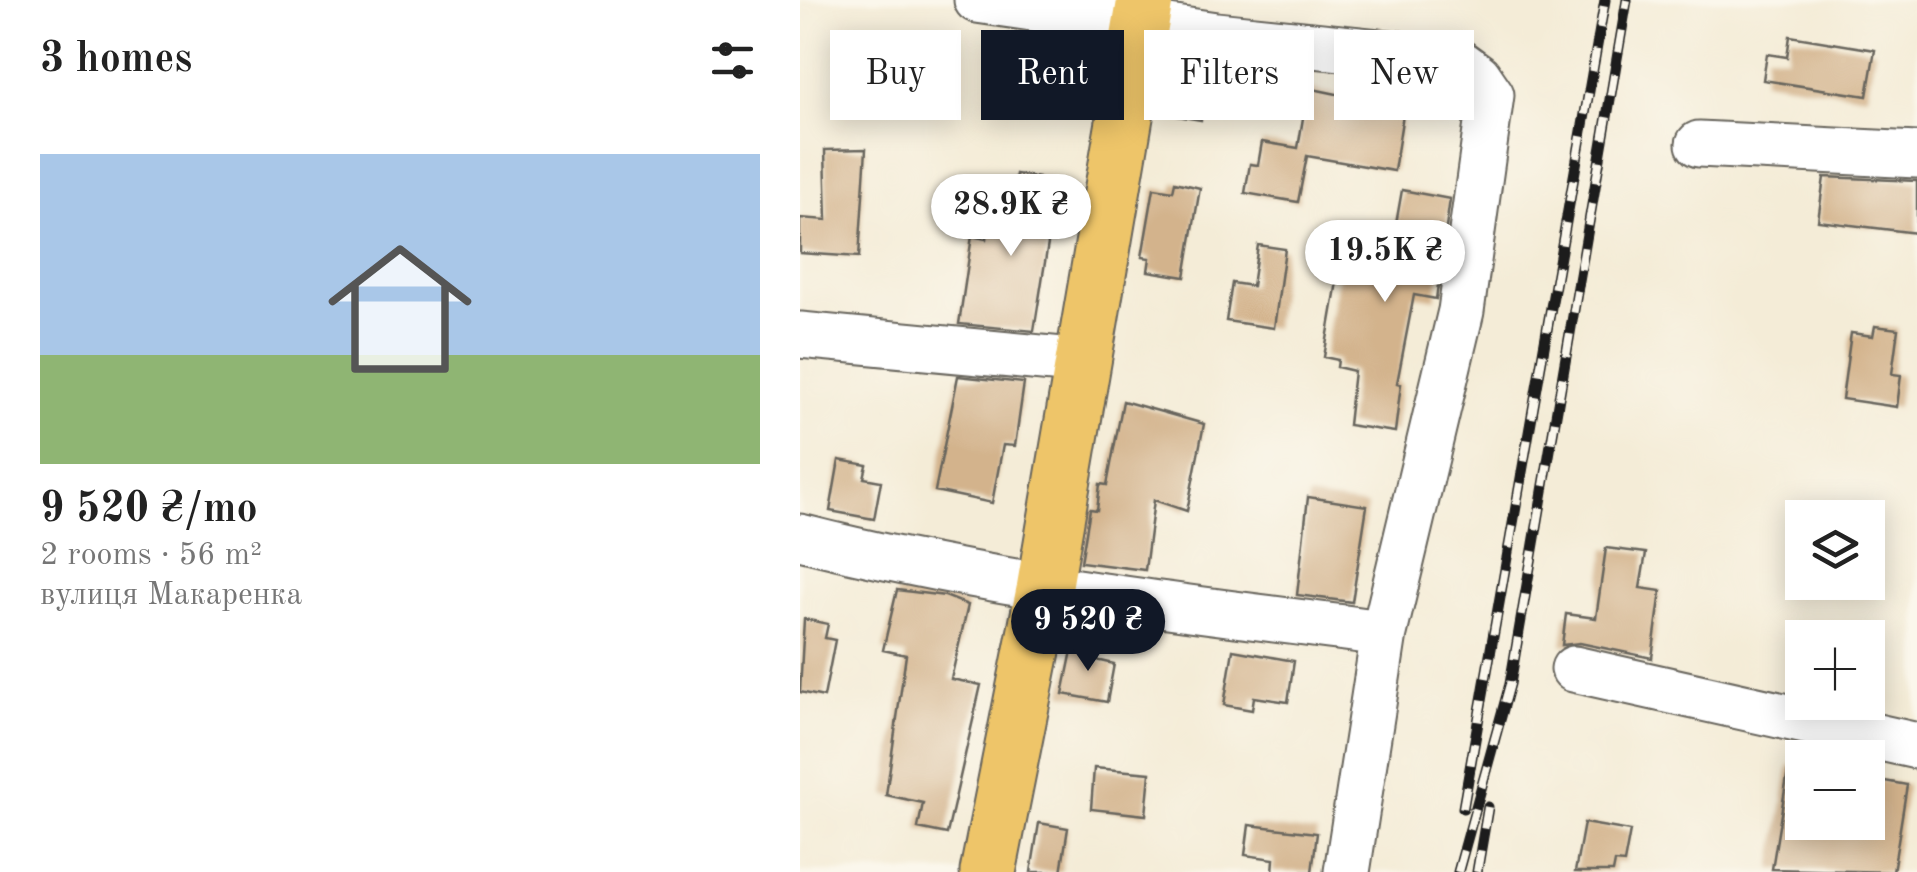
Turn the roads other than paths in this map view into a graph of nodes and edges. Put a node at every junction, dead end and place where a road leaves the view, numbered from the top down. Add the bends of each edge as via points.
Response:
1 (977, 0) edge
2 (1143, 12) edge
3 (1699, 144) dead end
4 (1917, 155) edge
5 (800, 335) edge
6 (1084, 362) junction
7 (800, 537) edge
8 (1044, 590) junction
9 (1384, 633) junction
10 (1574, 669) dead end
11 (1917, 746) edge
12 (988, 872) edge
13 (1347, 872) edge

1 - 2 street
2 - 6 main road
2 - 9 street via 1456,60 1478,76 1490,96 1460,311
3 - 4 street
5 - 6 street
6 - 8 main road
7 - 8 street
8 - 9 street
8 - 12 main road
9 - 13 street
10 - 11 street

